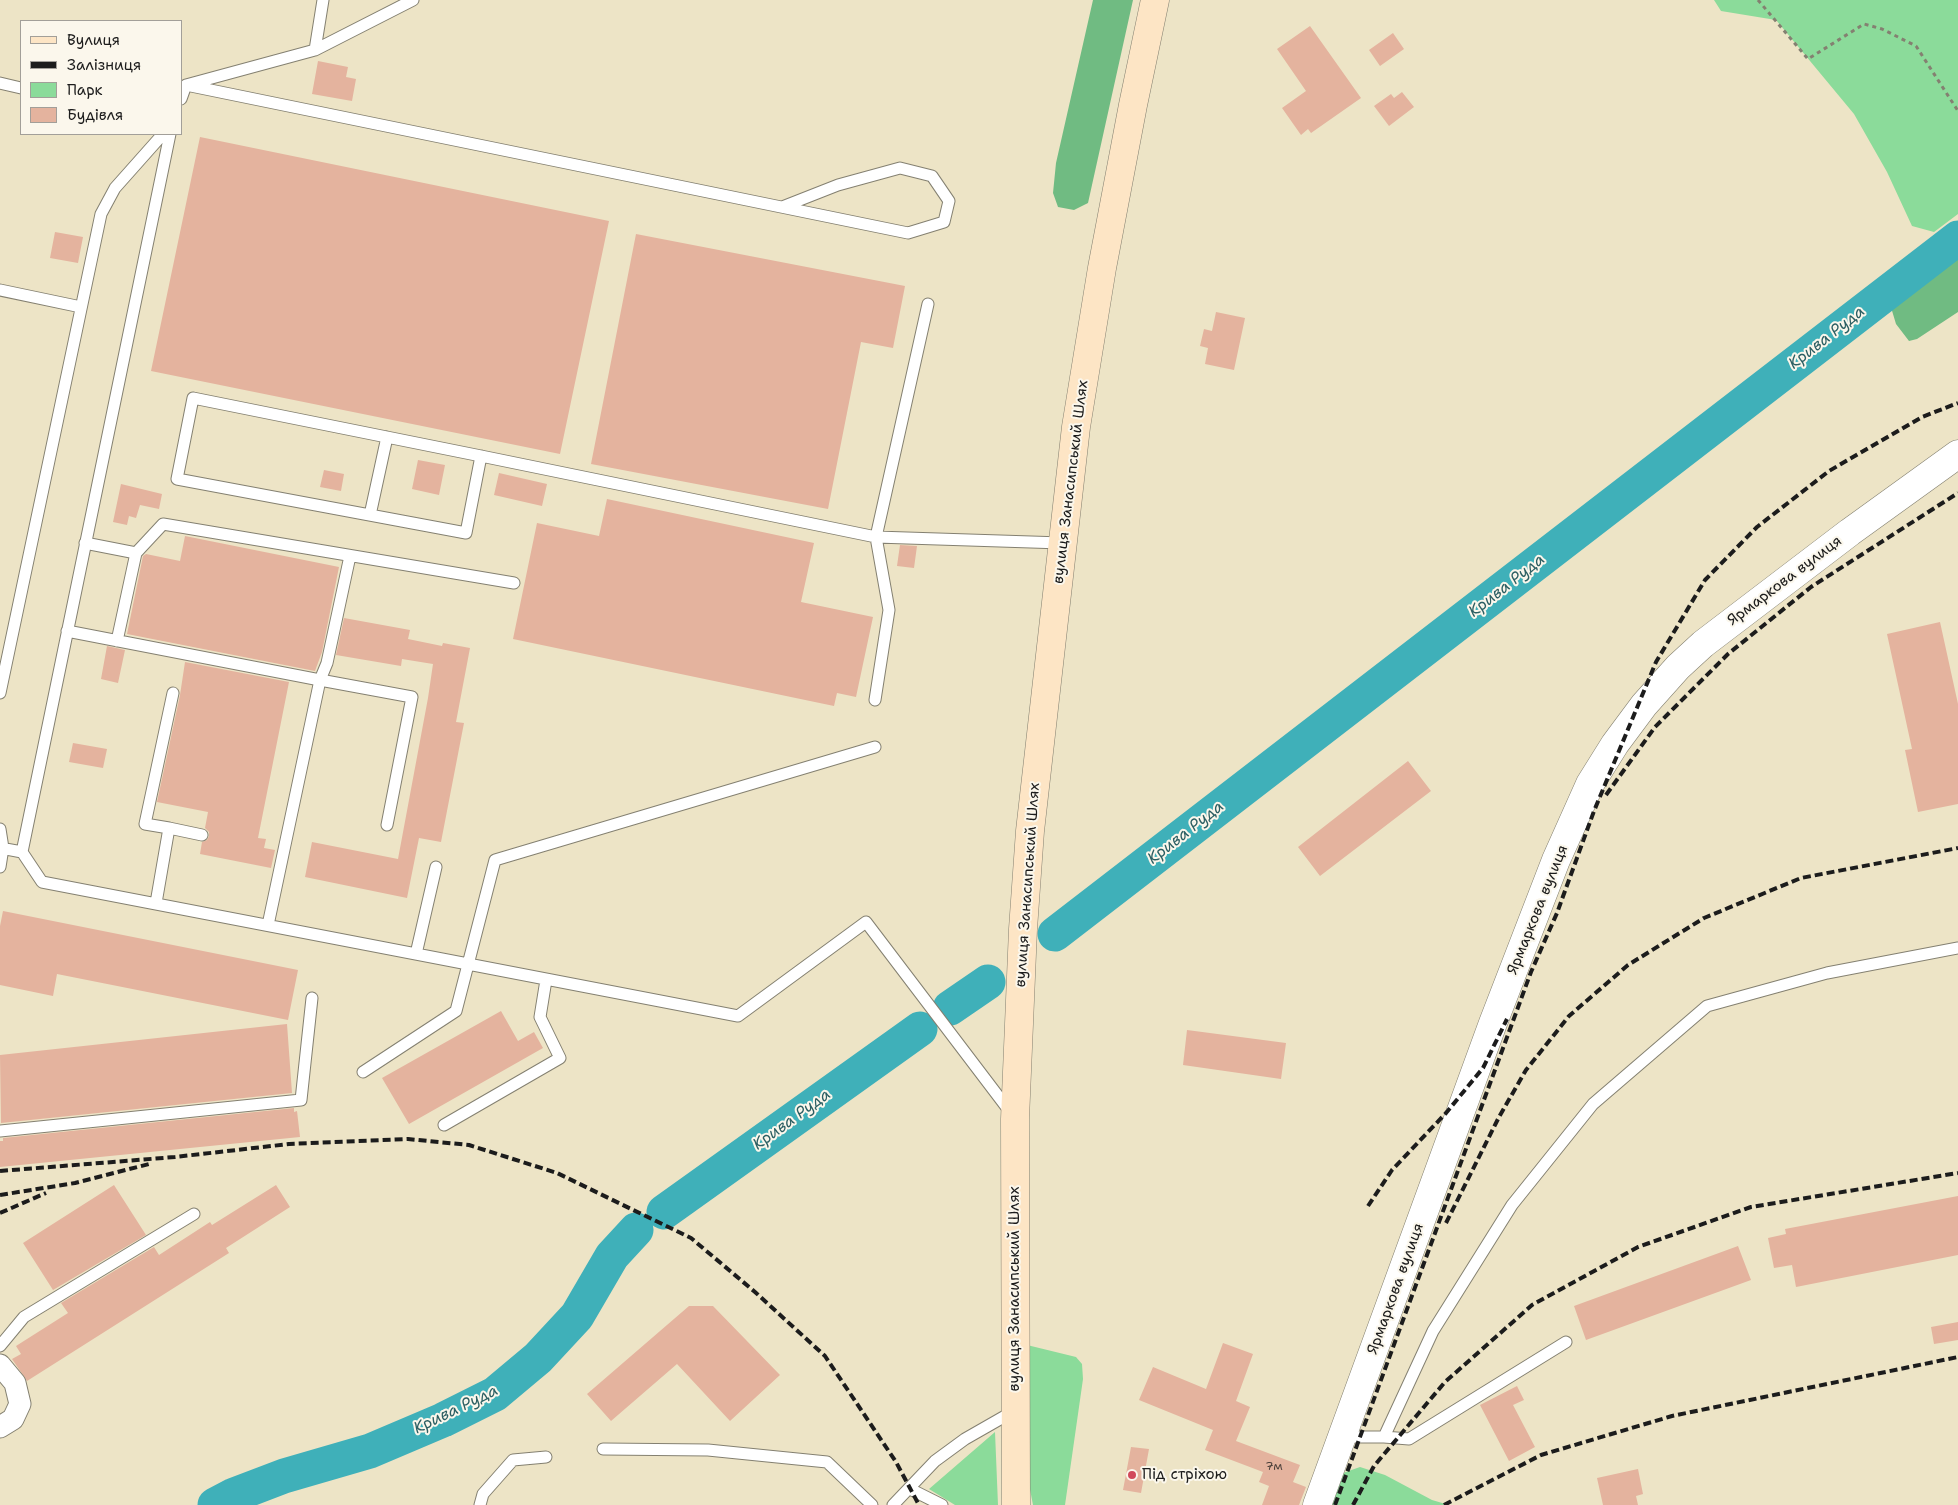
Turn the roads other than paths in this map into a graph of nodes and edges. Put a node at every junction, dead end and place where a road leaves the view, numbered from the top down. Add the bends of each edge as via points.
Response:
1 (323, 0) edge
2 (413, 0) edge
3 (1155, 0) edge
4 (315, 50) junction
5 (0, 83) edge
6 (186, 85) junction
7 (20, 88) edge
8 (182, 96) edge
9 (163, 135) edge
10 (170, 135) edge
11 (782, 207) junction
12 (0, 290) edge
13 (928, 304) dead end
14 (81, 307) junction
15 (387, 437) junction
16 (1958, 454) edge
17 (481, 456) junction
18 (370, 515) junction
19 (876, 537) junction
20 (85, 543) junction
21 (1062, 543) junction
22 (136, 552) junction
23 (350, 556) junction
24 (514, 582) dead end
25 (67, 631) junction
26 (117, 641) junction
27 (320, 680) junction
28 (0, 693) edge
29 (173, 693) dead end
30 (875, 700) dead end
31 (874, 747) dead end
32 (387, 825) dead end
33 (169, 828) junction
34 (0, 829) edge
35 (202, 835) dead end
36 (2, 848) edge
37 (22, 852) junction
38 (0, 867) edge
39 (436, 867) dead end
40 (156, 903) junction
41 (268, 925) junction
42 (1958, 948) edge
43 (416, 954) junction
44 (468, 965) junction
45 (546, 980) junction
46 (312, 998) dead end
47 (363, 1072) dead end
48 (1015, 1119) junction
49 (444, 1125) dead end
50 (0, 1131) edge
51 (194, 1214) dead end
52 (1566, 1342) dead end
53 (0, 1346) edge
54 (0, 1365) edge
55 (1015, 1410) junction
56 (0, 1427) edge
57 (1342, 1437) junction
58 (1384, 1437) junction
59 (603, 1448) dead end
60 (546, 1457) dead end
61 (910, 1489) junction
62 (480, 1505) edge
63 (872, 1505) edge
64 (893, 1505) edge
65 (942, 1505) edge
66 (1016, 1505) edge
67 (1317, 1505) edge

1 - 4 lane
2 - 4 lane
3 - 21 main road, вулиця Занасипський Шлях via 1102,268 1076,426
4 - 6 lane
5 - 7 lane
6 - 8 lane
6 - 11 lane
9 - 14 lane via 115,188 101,214
10 - 20 lane
11 - 11 lane via 908,233 944,222 949,200 932,176 900,168 838,185
12 - 14 lane
13 - 19 lane
14 - 28 lane
15 - 17 lane
15 - 18 lane
15 - 18 lane via 193,398 177,479
16 - 57 street, Ярмаркова вулиця via 1703,644 1644,705 1610,752 1590,784 1556,860
17 - 18 lane via 466,533
17 - 19 lane
19 - 21 lane
19 - 30 lane via 889,610
20 - 22 lane
20 - 25 lane
21 - 48 main road, вулиця Занасипський Шлях via 1030,831
22 - 23 lane via 163,524
22 - 26 lane
23 - 24 lane
23 - 27 lane via 327,663
25 - 26 lane
25 - 37 lane
26 - 27 lane
27 - 32 lane via 412,697
27 - 41 lane
29 - 33 lane via 145,824
31 - 44 lane via 495,860
33 - 35 lane
33 - 40 lane
34 - 36 lane
36 - 37 lane
36 - 38 lane
37 - 40 lane via 42,882
39 - 43 lane
40 - 41 lane
41 - 43 lane
42 - 58 lane via 1827,973 1706,1006 1593,1104 1512,1205 1433,1331
43 - 44 lane
44 - 45 lane
44 - 47 lane via 456,1011
45 - 48 lane via 738,1016 866,922
45 - 49 lane via 540,1017 560,1058
46 - 50 lane via 301,1100
48 - 55 main road, вулиця Занасипський Шлях
51 - 53 lane via 24,1317
52 - 58 lane via 1410,1439
54 - 56 street via 15,1383 20,1404 13,1419
55 - 61 lane via 965,1438 935,1461
55 - 66 main road, вулиця Занасипський Шлях
57 - 58 lane
57 - 67 street, Ярмаркова вулиця
59 - 63 lane via 708,1450 827,1462
60 - 62 lane via 513,1460 483,1494
61 - 64 lane
61 - 65 lane

